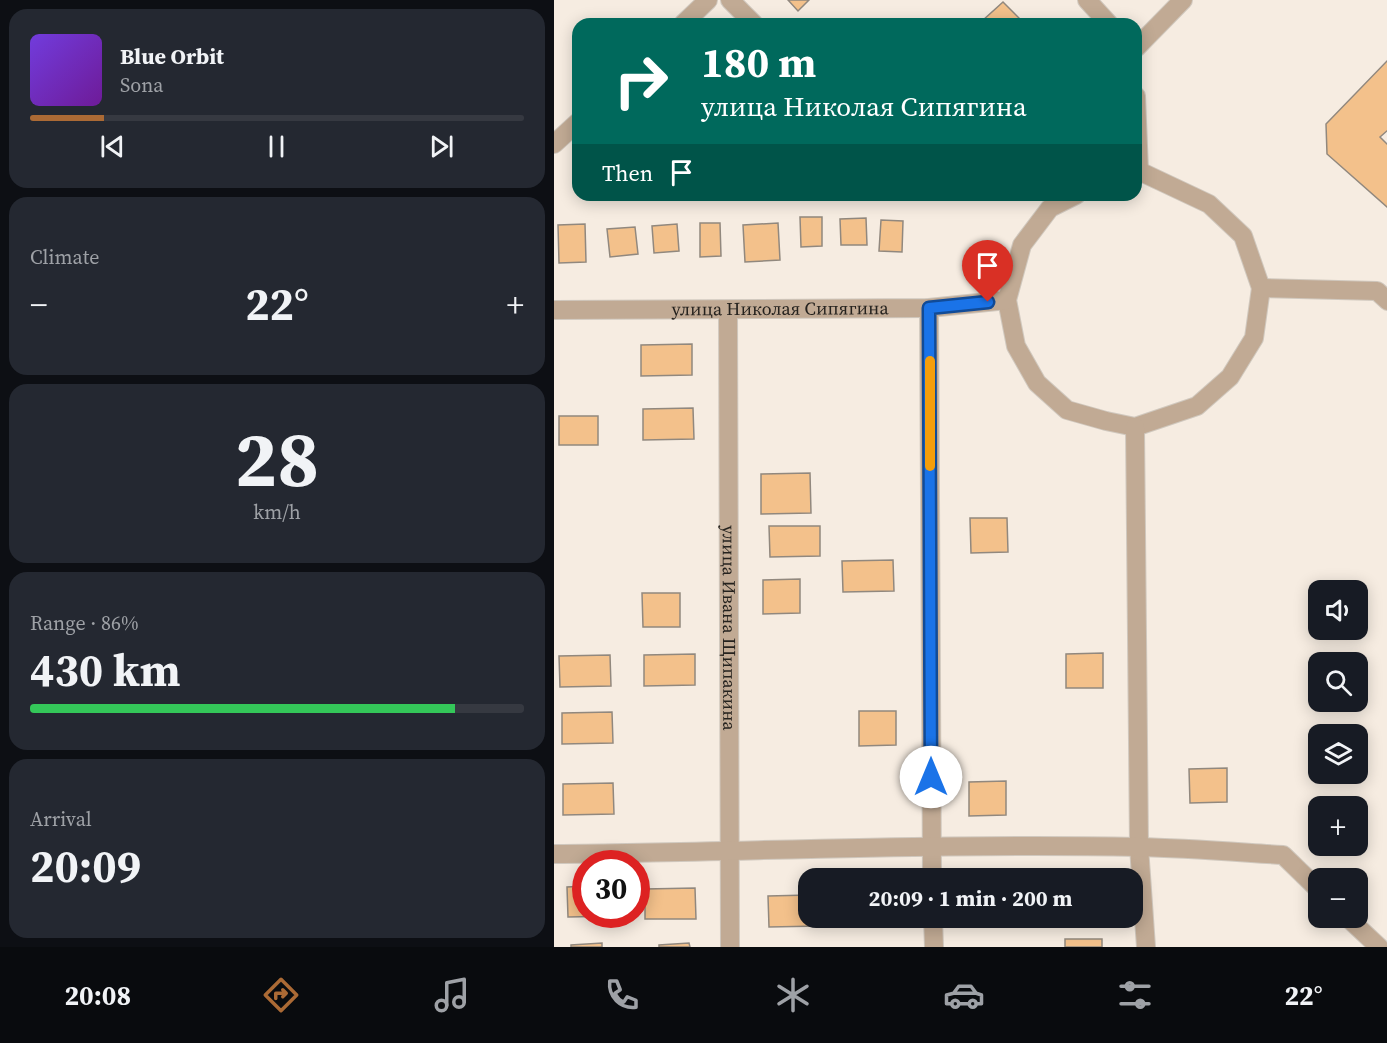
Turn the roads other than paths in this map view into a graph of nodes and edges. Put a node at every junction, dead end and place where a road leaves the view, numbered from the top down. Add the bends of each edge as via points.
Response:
1 (708, 0) edge
2 (730, 0) edge
3 (1086, 0) edge
4 (1183, 0) edge
5 (689, 18) edge
6 (748, 18) edge
7 (1103, 18) edge
8 (1142, 42) edge
9 (572, 128) edge
10 (554, 144) edge
11 (1142, 174) edge
12 (1064, 201) edge
13 (1261, 288) junction
14 (1384, 291) edge
15 (1007, 300) junction
16 (929, 308) junction
17 (554, 310) edge
18 (728, 310) junction
19 (1135, 427) junction
20 (931, 847) junction
21 (1139, 847) junction
22 (728, 852) junction
23 (554, 854) edge
24 (932, 868) edge
25 (1308, 879) edge
26 (933, 928) edge
27 (1359, 928) edge
28 (730, 947) edge
29 (934, 947) edge
30 (1146, 947) edge
31 (1379, 947) edge

1 - 5 street
2 - 6 street
3 - 7 street
4 - 8 street
9 - 10 street
11 - 13 street via 1209,204 1242,236
12 - 15 street via 1050,208 1022,245
13 - 14 street
13 - 19 street via 1254,338 1230,377 1197,406
15 - 16 street, улица Николая Сипягина
15 - 19 street via 1016,346 1037,383 1067,410
16 - 18 street, улица Николая Сипягина
16 - 20 street
17 - 18 street, улица Николая Сипягина
18 - 22 street, улица Ивана Щипакина
19 - 21 street
20 - 21 street
20 - 22 street
20 - 24 street
21 - 25 street via 1283,855
21 - 30 street
22 - 23 street
22 - 28 street, улица Ивана Щипакина
26 - 29 street
27 - 31 street

